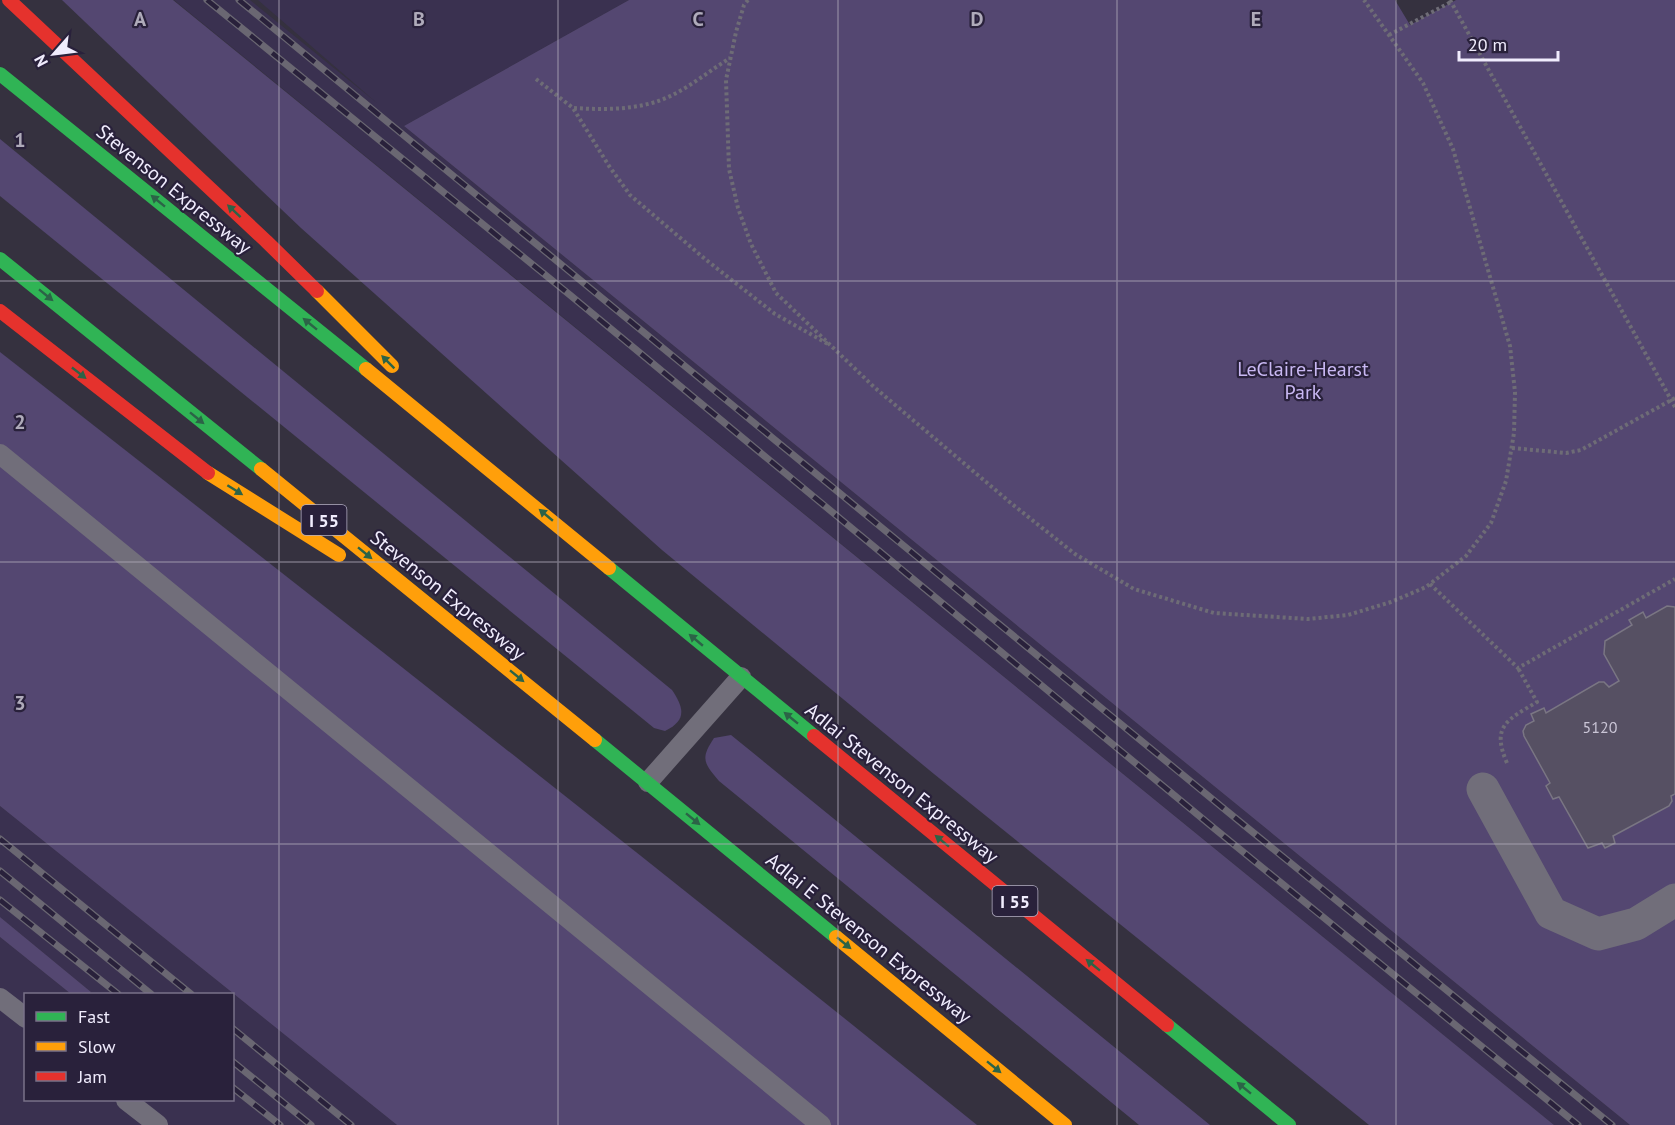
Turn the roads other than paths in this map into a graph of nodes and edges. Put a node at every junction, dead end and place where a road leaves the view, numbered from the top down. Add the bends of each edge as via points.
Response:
1 (9, 0) edge
2 (0, 74) edge
3 (0, 259) edge
4 (0, 311) edge
5 (401, 375) dead end
6 (426, 400) dead end
7 (0, 454) edge
8 (519, 492) junction
9 (459, 629) junction
10 (741, 677) junction
11 (648, 782) junction
12 (1483, 789) dead end
13 (1675, 900) edge
14 (0, 998) edge
15 (24, 1016) edge
16 (127, 1101) edge
17 (158, 1125) edge
18 (821, 1125) edge
19 (1065, 1125) edge
20 (1289, 1125) edge

5 -> 1 highway via 266,241
8 -> 2 highway, Stevenson Expressway / I 55
3 -> 9 highway, Stevenson Expressway / I 55
4 -> 9 highway via 209,474
6 - 8 highway
7 - 18 lane
10 -> 8 highway, Adlai Stevenson Expressway / I 55
9 -> 11 highway, Stevenson Expressway / I 55
10 - 11 lane
20 -> 10 highway, Adlai Stevenson Expressway / I 55
11 -> 19 highway, Adlai E Stevenson Expressway / I 55
12 - 13 street via 1551,913 1598,934 1636,924
14 - 15 lane
16 - 17 lane

